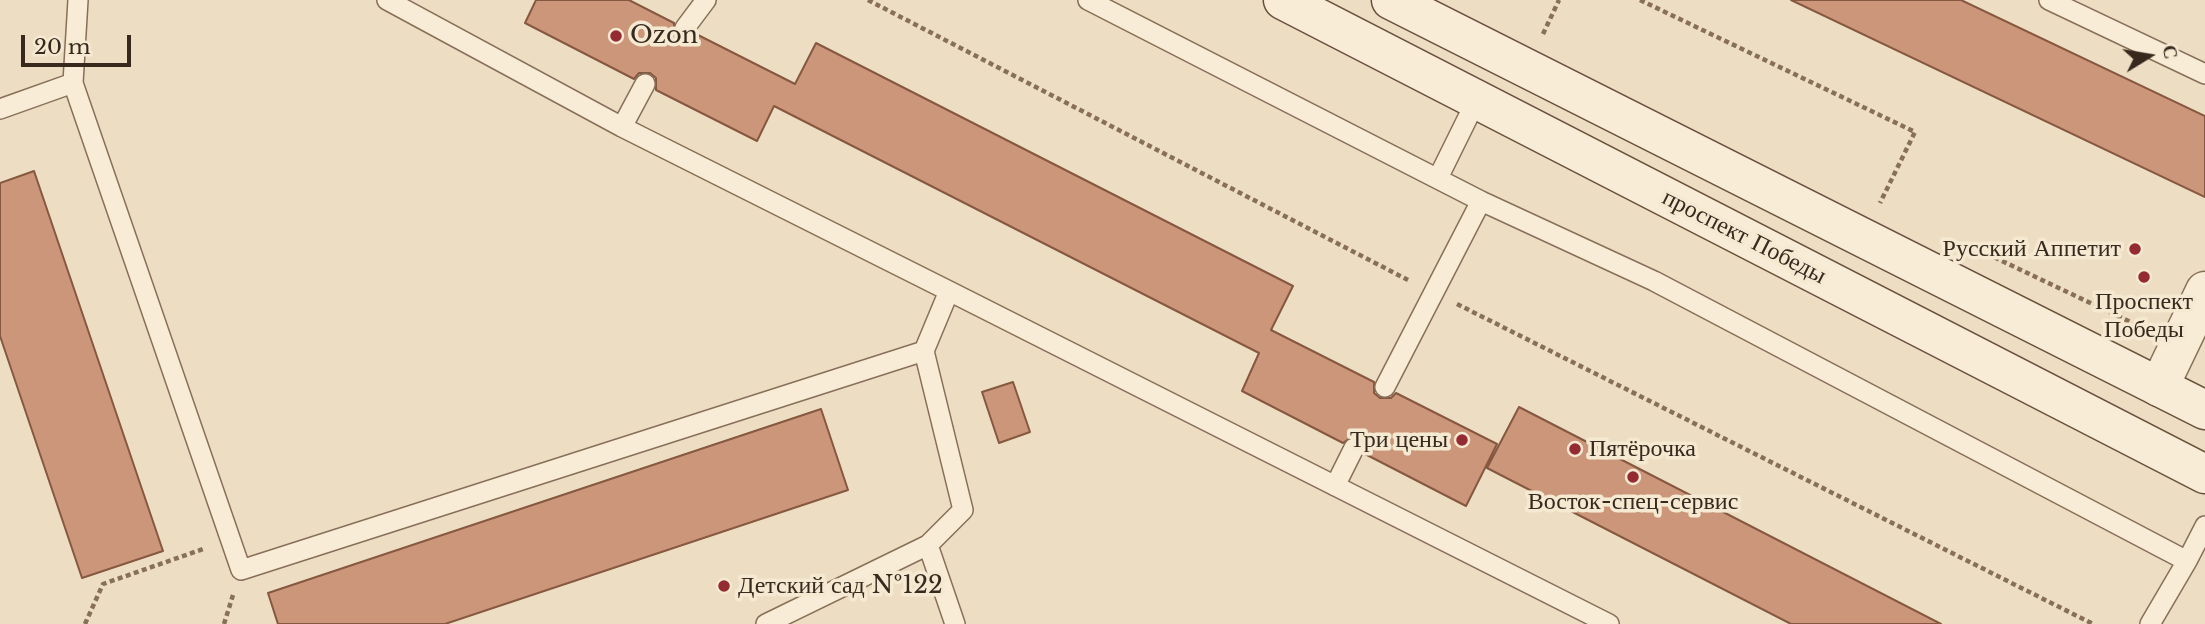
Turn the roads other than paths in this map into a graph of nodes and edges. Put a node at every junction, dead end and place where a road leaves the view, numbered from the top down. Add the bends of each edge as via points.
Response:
1 (78, 0) edge
2 (387, 0) edge
3 (706, 0) edge
4 (1088, 0) edge
5 (1283, 0) edge
6 (1391, 0) edge
7 (2049, 0) edge
8 (685, 28) dead end
9 (2205, 74) edge
10 (73, 83) junction
11 (645, 84) dead end
12 (1477, 99) junction
13 (0, 109) edge
14 (622, 127) junction
15 (1438, 178) junction
16 (1481, 201) junction
17 (949, 291) junction
18 (2205, 291) edge
19 (924, 351) junction
20 (1385, 387) dead end
21 (2159, 387) junction
22 (2205, 410) edge
23 (1354, 448) dead end
24 (2205, 474) edge
25 (1335, 486) junction
26 (2205, 526) edge
27 (928, 545) junction
28 (2187, 561) junction
29 (766, 624) edge
30 (955, 624) edge
31 (1609, 624) edge
32 (2150, 624) edge

1 - 10 lane
2 - 14 lane
3 - 8 lane
4 - 15 lane
5 - 12 main road, проспект Победы
6 - 21 main road
7 - 9 lane
10 - 13 lane
10 - 19 lane via 241,570
11 - 14 lane
12 - 15 lane
12 - 24 main road, проспект Победы
14 - 17 lane
15 - 16 lane
16 - 20 lane
16 - 28 lane via 1654,281
17 - 19 lane
17 - 25 lane
18 - 21 main road
19 - 27 lane via 963,510
21 - 22 main road
23 - 25 lane
25 - 31 lane
26 - 28 lane
27 - 29 lane
27 - 30 lane
28 - 32 lane

